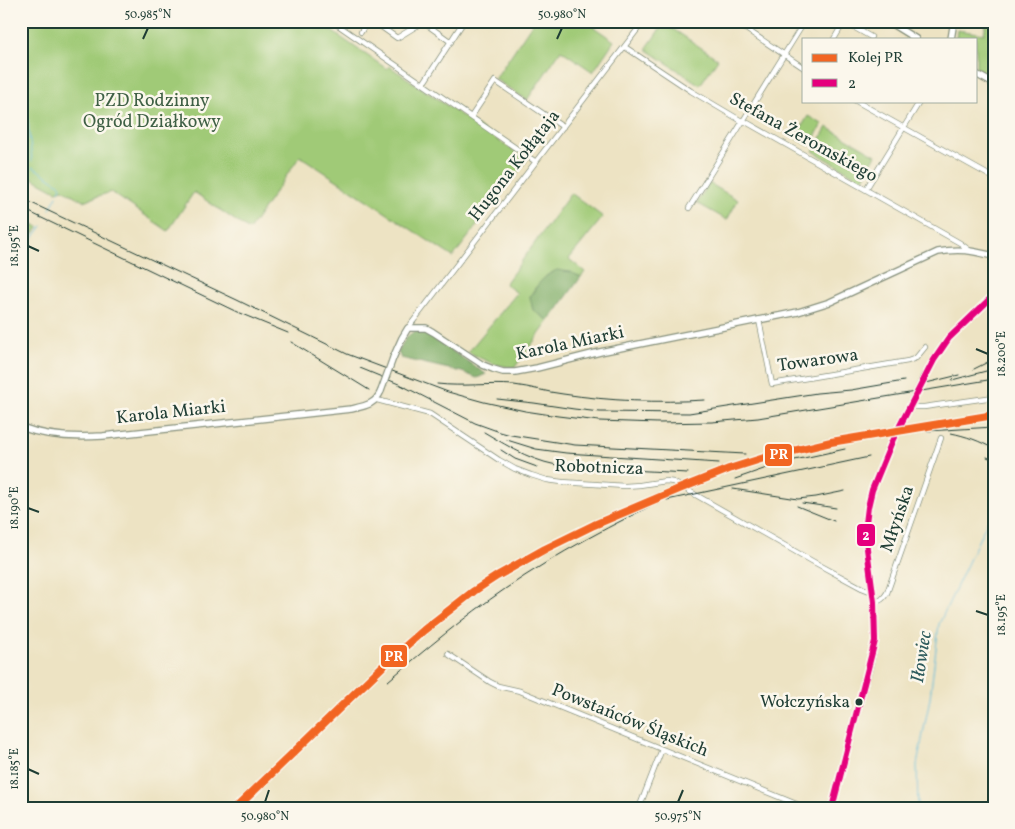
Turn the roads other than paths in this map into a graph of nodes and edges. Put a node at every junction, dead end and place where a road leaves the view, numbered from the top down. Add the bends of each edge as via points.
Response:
1 (332, 21) edge
2 (367, 21) edge
3 (373, 21) edge
4 (403, 21) edge
5 (464, 21) edge
6 (644, 21) edge
7 (734, 21) edge
8 (806, 21) edge
9 (887, 21) edge
10 (954, 21) edge
11 (423, 22) edge
12 (413, 28) junction
13 (360, 32) dead end
14 (835, 38) edge
15 (871, 38) edge
16 (914, 38) edge
17 (951, 38) edge
18 (451, 42) junction
19 (624, 47) junction
20 (784, 56) junction
21 (802, 67) edge
22 (978, 75) edge
23 (422, 84) junction
24 (994, 84) edge
25 (859, 102) edge
26 (919, 102) edge
27 (471, 117) junction
28 (743, 121) junction
29 (563, 127) junction
30 (903, 128) junction
31 (536, 162) junction
32 (994, 178) edge
33 (866, 189) junction
34 (689, 208) dead end
35 (969, 250) junction
36 (994, 256) edge
37 (994, 295) edge
38 (759, 320) junction
39 (408, 328) junction
40 (925, 347) dead end
41 (991, 398) edge
42 (377, 400) junction
43 (910, 405) junction
44 (21, 427) edge
45 (941, 438) dead end
46 (872, 592) junction
47 (874, 602) junction
48 (448, 654) dead end
49 (662, 749) junction
50 (639, 808) edge
51 (806, 808) edge
52 (832, 808) edge

1 - 23 street
2 - 13 street
3 - 12 street via 397,38
4 - 12 street
5 - 18 street
6 - 19 street, Hugona Kołłątaja
7 - 20 street
8 - 20 street
9 - 16 street
10 - 17 street
11 - 12 street
11 - 18 street
14 - 15 street via 848,24
18 - 23 street
19 - 28 street, Stefana Żeromskiego
19 - 29 street, Hugona Kołłątaja
20 - 21 street
20 - 28 street
22 - 24 street
23 - 27 street
25 - 30 street
26 - 30 street
27 - 29 street via 495,81
27 - 31 street
28 - 33 street, Stefana Żeromskiego
28 - 34 street
29 - 31 street, Hugona Kołłątaja
30 - 32 street
30 - 33 street
31 - 39 street, Hugona Kołłątaja
33 - 35 street, Stefana Żeromskiego
35 - 36 street, Karola Miarki
35 - 38 street, Karola Miarki via 938,252 830,302
37 - 43 street, bridge via 949,338
38 - 39 street, Karola Miarki via 515,372 503,372 483,365 426,328
38 - 40 street, Towarowa via 772,384 908,361 916,358
39 - 42 street, bridge
41 - 43 street via 919,408
42 - 44 street, Karola Miarki via 351,409 103,436 58,436
42 - 46 street, Robotnicza via 430,414 498,460 547,480 625,486 673,482
43 - 46 street, bridge via 875,482 867,515 866,541
45 - 47 street, Młyńska via 887,593 884,599
46 - 47 street
47 - 52 street via 875,641
48 - 49 street, Powstańców Śląskich via 498,686 520,691
49 - 50 street
49 - 51 street, Powstańców Śląskich

